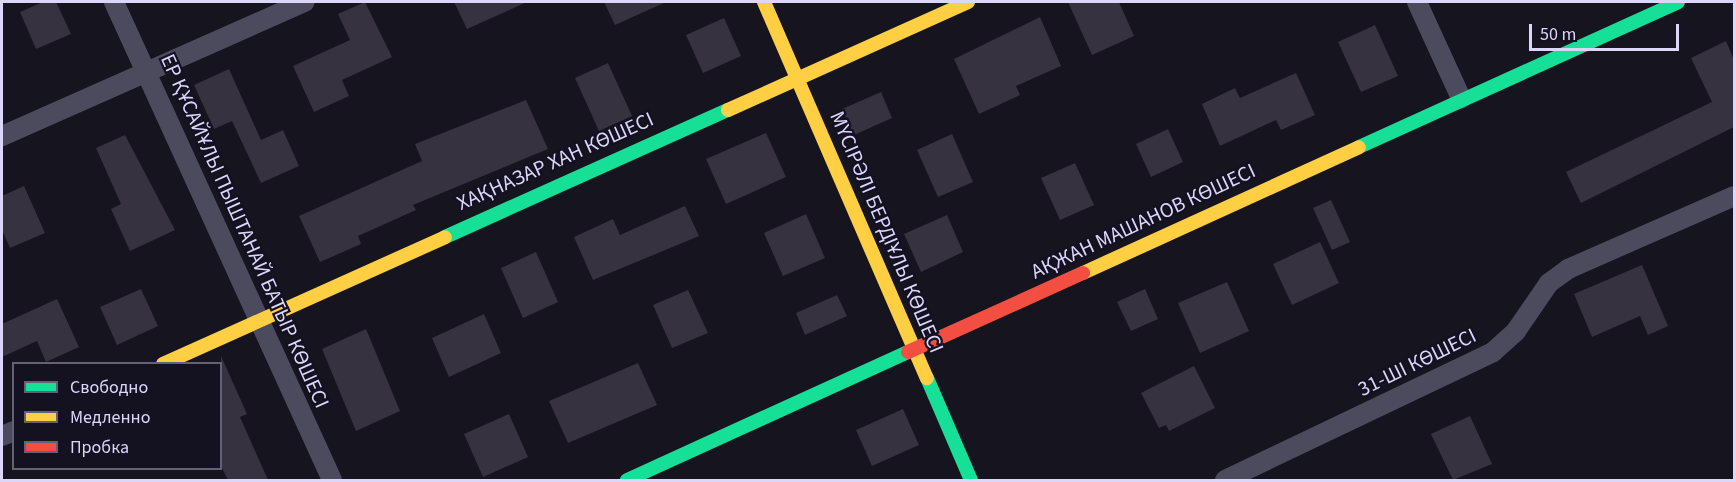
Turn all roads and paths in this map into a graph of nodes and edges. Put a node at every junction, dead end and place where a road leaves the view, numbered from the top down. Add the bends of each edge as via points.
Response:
1 (114, 2) edge
2 (305, 2) edge
3 (764, 2) edge
4 (968, 2) edge
5 (1417, 2) edge
6 (1678, 2) edge
7 (146, 72) junction
8 (798, 78) junction
9 (1461, 98) junction
10 (2, 136) edge
11 (1734, 196) edge
12 (259, 320) junction
13 (915, 351) junction
14 (165, 362) edge
15 (332, 480) edge
16 (627, 480) edge
17 (971, 480) edge
18 (1225, 480) edge

1 - 7 street, ЕР ҚҰСАЙҰЛЫ ПЫШТАНАЙ БАТЫР КӨШЕСІ
2 - 7 street
3 - 8 street, МҮСІРӘЛІ БЕРДІҰЛЫ КӨШЕСІ
4 - 8 street, ХАҚНАЗАР ХАН КӨШЕСІ
5 - 9 street
6 - 9 street, АҚЖАН МАШАНОВ КӨШЕСІ
7 - 10 street
7 - 12 street, ЕР ҚҰСАЙҰЛЫ ПЫШТАНАЙ БАТЫР КӨШЕСІ
8 - 12 street, ХАҚНАЗАР ХАН КӨШЕСІ
8 - 13 street, МҮСІРӘЛІ БЕРДІҰЛЫ КӨШЕСІ
9 - 13 street, АҚЖАН МАШАНОВ КӨШЕСІ
11 - 18 street, 31-ШІ КӨШЕСІ via 1568,269 1549,283 1515,331 1493,352
12 - 14 street, ХАҚНАЗАР ХАН КӨШЕСІ
12 - 15 street, ЕР ҚҰСАЙҰЛЫ ПЫШТАНАЙ БАТЫР КӨШЕСІ
13 - 16 street, АҚЖАН МАШАНОВ КӨШЕСІ
13 - 17 street, МҮСІРӘЛІ БЕРДІҰЛЫ КӨШЕСІ

